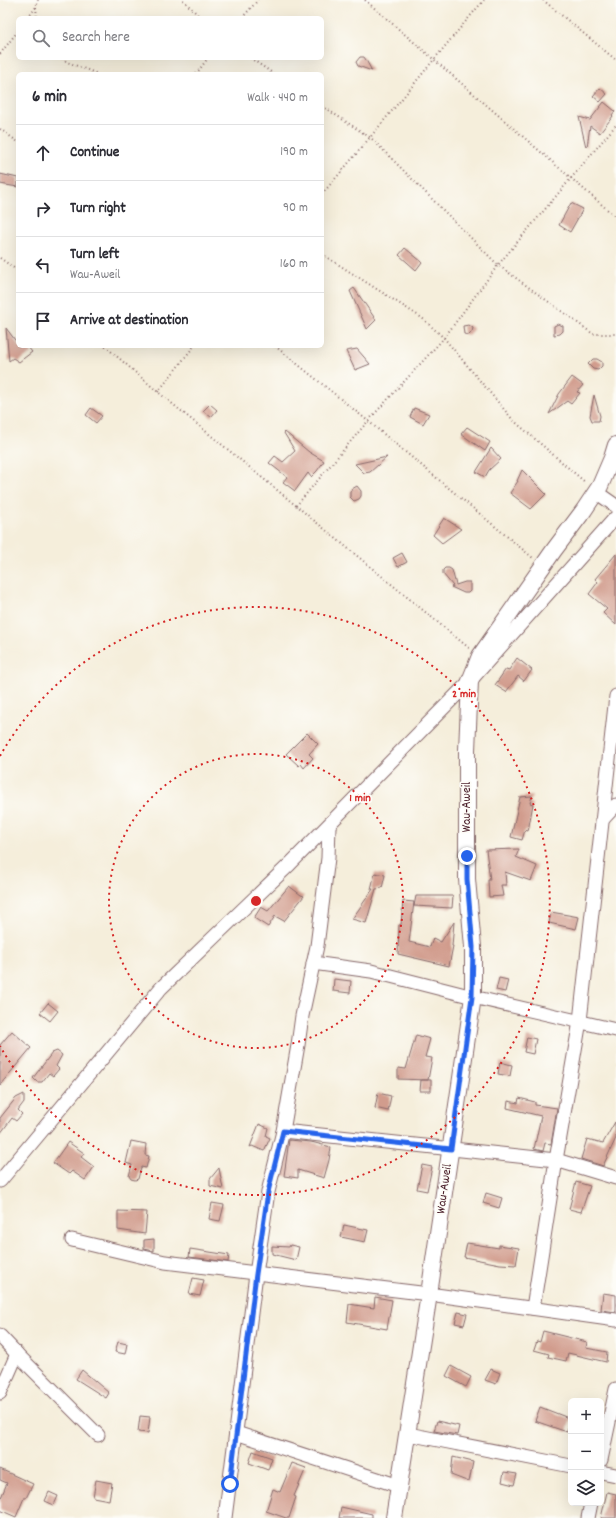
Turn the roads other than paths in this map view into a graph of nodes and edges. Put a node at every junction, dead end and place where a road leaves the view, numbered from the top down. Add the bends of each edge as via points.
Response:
1 (616, 445) edge
2 (596, 492) junction
3 (616, 506) edge
4 (616, 517) edge
5 (470, 681) junction
6 (616, 696) edge
7 (616, 805) edge
8 (602, 820) junction
9 (329, 825) junction
10 (313, 962) junction
11 (472, 997) junction
12 (580, 1021) junction
13 (616, 1030) edge
14 (283, 1131) junction
15 (451, 1149) junction
16 (556, 1160) junction
17 (616, 1178) edge
18 (0, 1181) edge
19 (72, 1240) dead end
20 (256, 1274) junction
21 (429, 1294) junction
22 (533, 1308) junction
23 (616, 1320) edge
24 (0, 1336) edge
25 (17, 1354) junction
26 (616, 1389) edge
27 (0, 1393) edge
28 (236, 1433) junction
29 (408, 1434) junction
30 (98, 1435) dead end
31 (604, 1446) edge
32 (568, 1465) edge
33 (604, 1473) edge
34 (616, 1475) edge
35 (399, 1486) junction
36 (590, 1506) edge
37 (225, 1518) edge
38 (394, 1518) edge
39 (588, 1518) edge

1 - 2 street, Wau-Aweil
2 - 3 street
2 - 5 street, Wau-Aweil via 480,656
4 - 5 street
5 - 9 street
5 - 11 street, Wau-Aweil via 467,879 473,947
6 - 8 street
7 - 8 street
8 - 12 street
9 - 10 street via 328,858
9 - 18 street via 161,988
10 - 11 street via 371,970
10 - 14 street
11 - 12 street
11 - 15 street, Wau-Aweil
12 - 13 street
12 - 16 street
14 - 15 street
14 - 20 street via 268,1192
15 - 16 street
15 - 21 street, Wau-Aweil
16 - 17 street
16 - 22 street
19 - 20 street via 165,1262
20 - 21 street
20 - 28 street
21 - 22 street
21 - 29 street, Wau-Aweil
22 - 23 street
24 - 25 street
25 - 27 street
25 - 30 street
26 - 31 street
28 - 35 street
28 - 37 street
29 - 32 street
29 - 35 street, Wau-Aweil
33 - 34 street
35 - 38 street, Wau-Aweil
36 - 39 street

